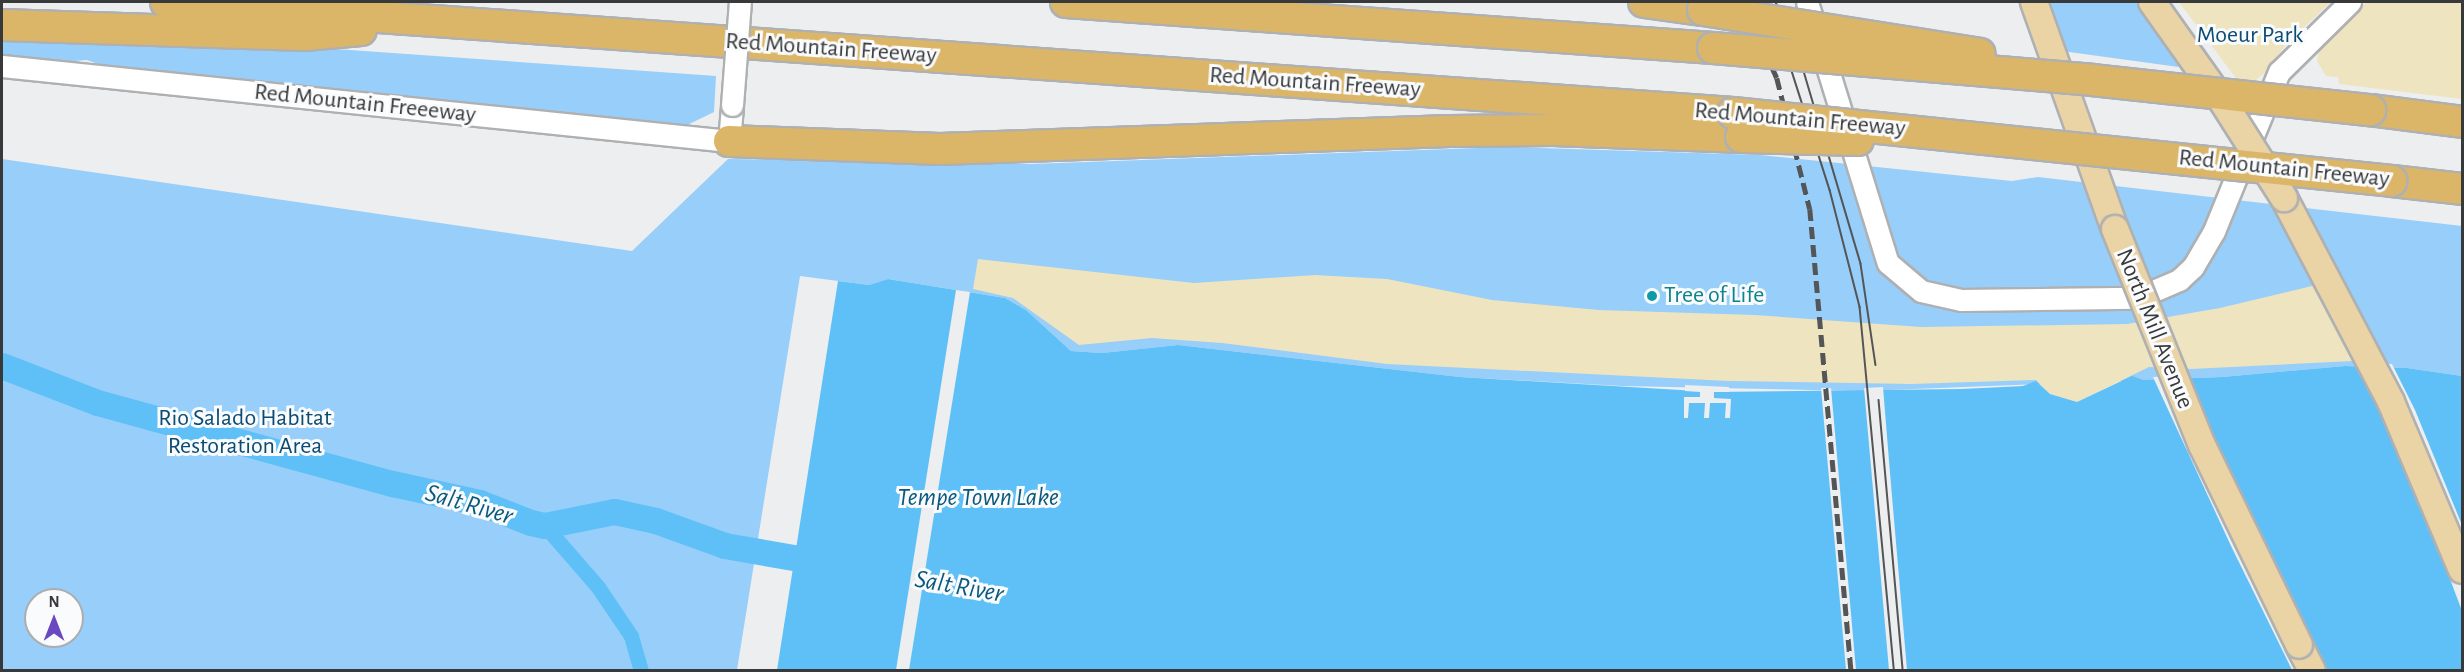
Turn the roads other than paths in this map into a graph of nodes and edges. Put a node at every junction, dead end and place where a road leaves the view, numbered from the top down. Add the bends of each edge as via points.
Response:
1 (166, 2) edge
2 (740, 2) edge
3 (1066, 2) edge
4 (1644, 2) edge
5 (1807, 2) edge
6 (2034, 2) edge
7 (2152, 2) edge
8 (2350, 2) edge
9 (461, 22) junction
10 (2, 26) edge
11 (2, 66) edge
12 (2092, 80) junction
13 (2463, 122) edge
14 (1737, 125) junction
15 (729, 141) junction
16 (2463, 189) edge
17 (2463, 570) edge
18 (2312, 670) edge

1 - 9 highway, Red Mountain Freeway
2 - 15 street, bridge
3 - 12 highway, bridge via 1713,48
4 - 12 highway, bridge via 1951,48
5 - 8 street via 1888,263 1921,291 1961,300 2137,298 2179,280 2193,267 2214,231 2279,72
6 - 18 main road, North Mill Avenue, bridge via 2115,229 2202,444
7 - 17 main road, bridge via 2223,102 2284,198 2354,328 2422,471
9 - 10 highway via 305,35
9 - 14 highway, Red Mountain Freeway
11 - 15 street, Red Mountain Freeeway
12 - 13 highway, bridge
14 - 15 highway via 940,149
14 - 16 highway, Red Mountain Freeway, bridge via 1798,141 1988,138

